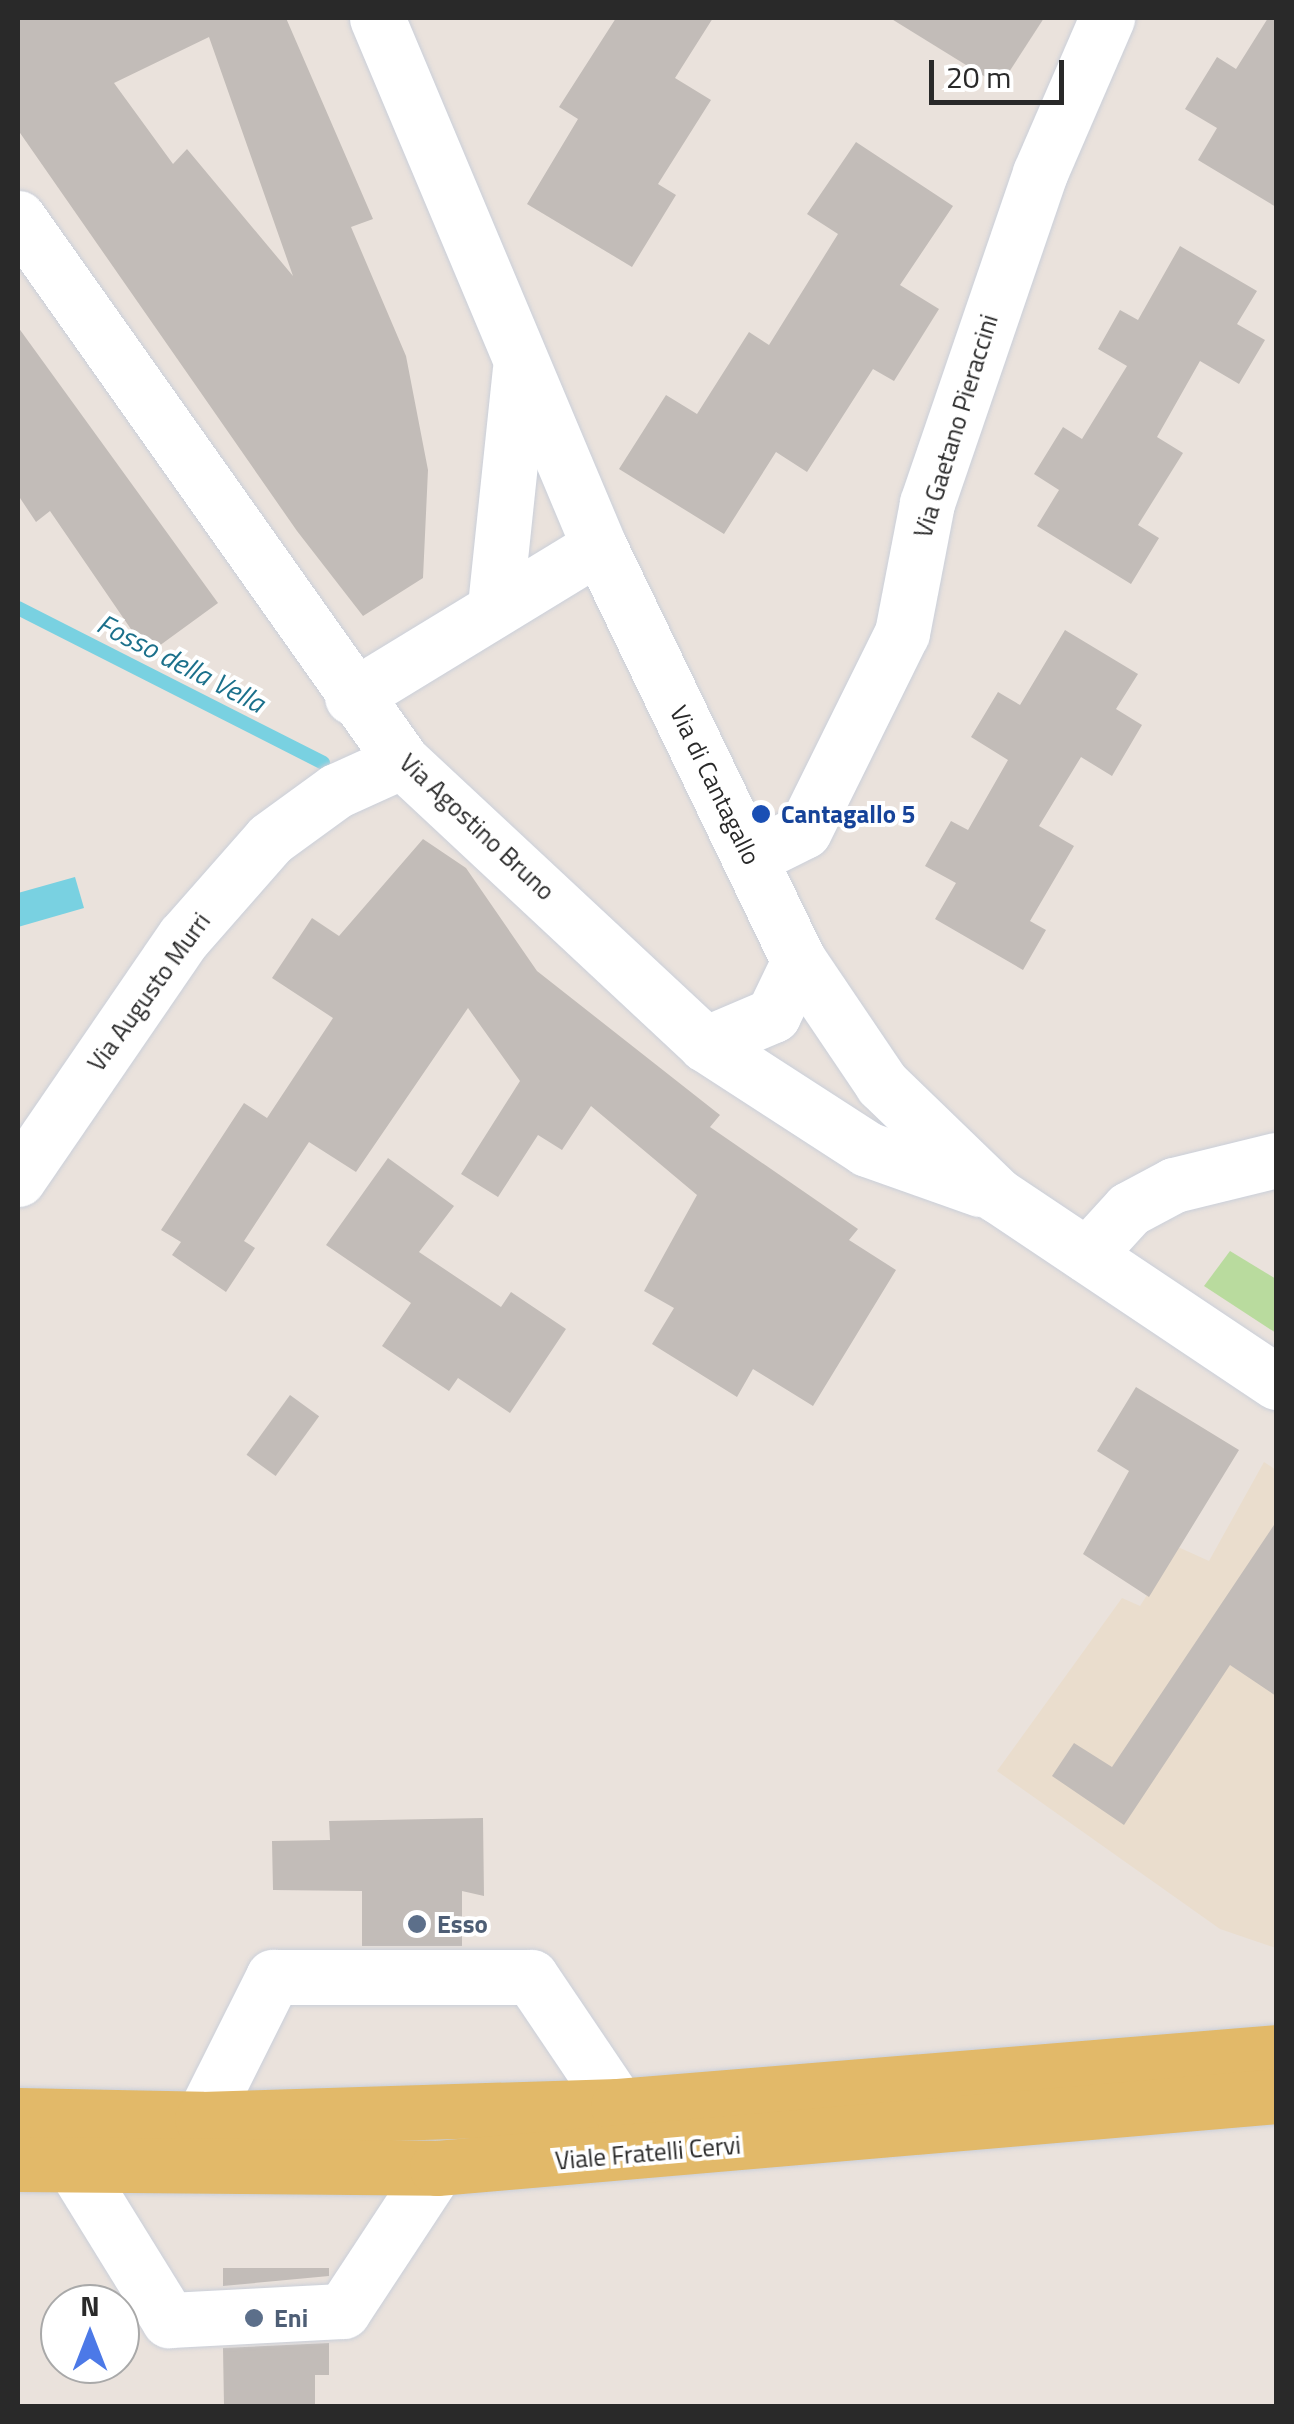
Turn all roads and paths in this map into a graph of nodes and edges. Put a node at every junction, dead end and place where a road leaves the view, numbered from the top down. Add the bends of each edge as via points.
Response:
1 (377, 18) edge
2 (1107, 18) edge
3 (18, 218) edge
4 (520, 367) junction
5 (599, 546) junction
6 (495, 606) junction
7 (352, 696) junction
8 (402, 761) junction
9 (750, 858) junction
10 (799, 961) junction
11 (705, 1044) junction
12 (1276, 1160) edge
13 (18, 1178) edge
14 (997, 1195) junction
15 (1087, 1254) junction
16 (1276, 1382) edge
17 (1276, 2052) edge
18 (1276, 2096) edge
19 (618, 2106) junction
20 (18, 2115) edge
21 (202, 2119) junction
22 (18, 2164) edge
23 (76, 2168) junction
24 (437, 2168) junction

1 - 4 street, Via di Cantagallo
2 - 9 street, Via Gaetano Pieraccini via 1040,174 926,503 902,633 804,831
3 - 7 street, Via Agostino Bruno
4 - 5 street, Via di Cantagallo
4 - 6 street
5 - 6 street
5 - 9 street, Via di Cantagallo
6 - 7 street
7 - 8 street, Via Agostino Bruno
8 - 11 street, Via Agostino Bruno
8 - 13 street, Via Augusto Murri via 336,791 270,839 184,937
9 - 10 street, Via di Cantagallo
10 - 11 street via 774,1015
10 - 14 street, Via di Cantagallo via 882,1084
11 - 14 street, Via Agostino Bruno via 867,1150
12 - 15 street via 1174,1185 1129,1209
14 - 15 street, Via di Cantagallo
15 - 16 street, Via di Cantagallo
17 - 19 main road, Viale Fratelli Cervi
18 - 24 main road, Viale Fratelli Cervi
19 - 21 main road, Viale Fratelli Cervi
19 - 21 street via 531,1977 273,1977
20 - 21 main road, Viale Fratelli Cervi
22 - 23 main road, Viale Fratelli Cervi
23 - 24 main road, Viale Fratelli Cervi
23 - 24 street via 169,2320 343,2312

